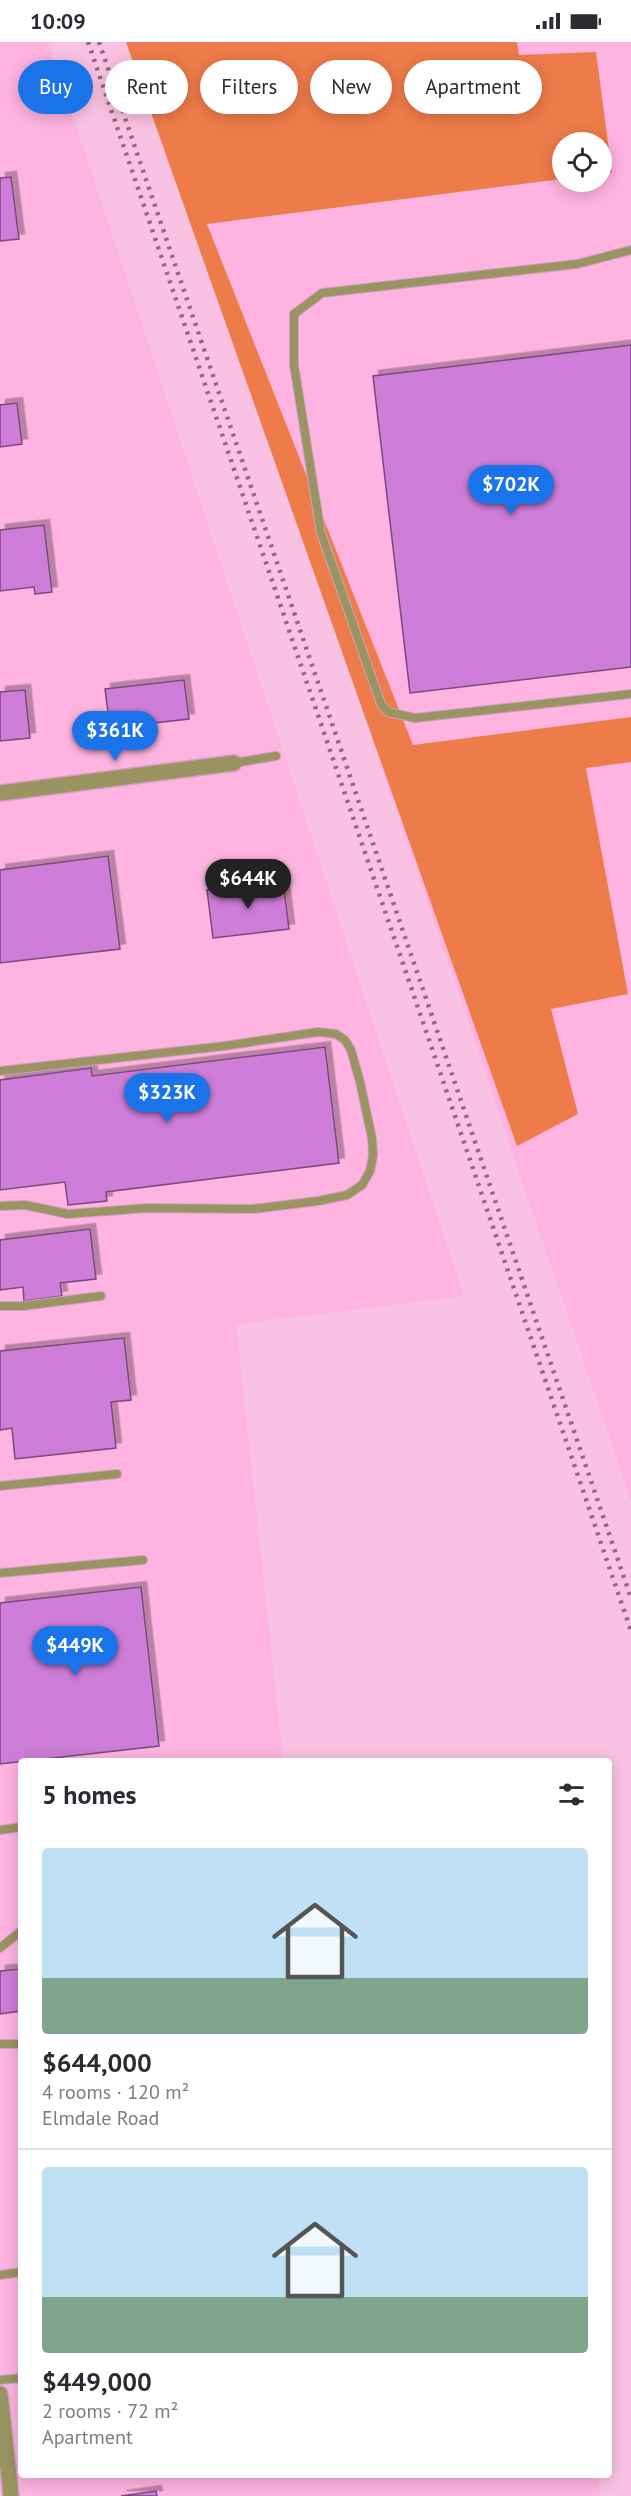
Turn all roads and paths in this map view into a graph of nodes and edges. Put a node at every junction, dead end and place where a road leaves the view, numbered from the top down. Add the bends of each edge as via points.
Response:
1 (631, 250) edge
2 (631, 694) edge
3 (276, 756) dead end
4 (234, 764) joint
5 (0, 793) edge
6 (0, 1071) edge
7 (0, 1206) edge
8 (101, 1296) dead end
9 (0, 1306) edge
10 (117, 1474) dead end
11 (0, 1486) edge
12 (143, 1560) dead end
13 (0, 1573) edge
14 (18, 1827) edge
15 (0, 1830) edge
16 (18, 1933) edge
17 (0, 1948) edge
18 (0, 2044) edge
19 (18, 2044) edge
20 (18, 2272) edge
21 (0, 2275) edge
22 (18, 2378) edge
23 (0, 2380) edge
24 (0, 2401) edge
25 (11, 2496) edge

1 - 2 lane via 577,264 322,293 294,314 294,365 321,533 381,704 388,712 415,718
3 - 4 lane
4 - 5 street
6 - 7 lane via 318,1032 336,1034 351,1050 363,1093 373,1156 362,1185 347,1196 318,1201 253,1209 148,1208 68,1215 25,1205
8 - 9 lane via 42,1305
10 - 11 lane
12 - 13 lane
14 - 15 lane
16 - 17 lane
18 - 19 lane
20 - 21 lane
22 - 23 lane
24 - 25 street

